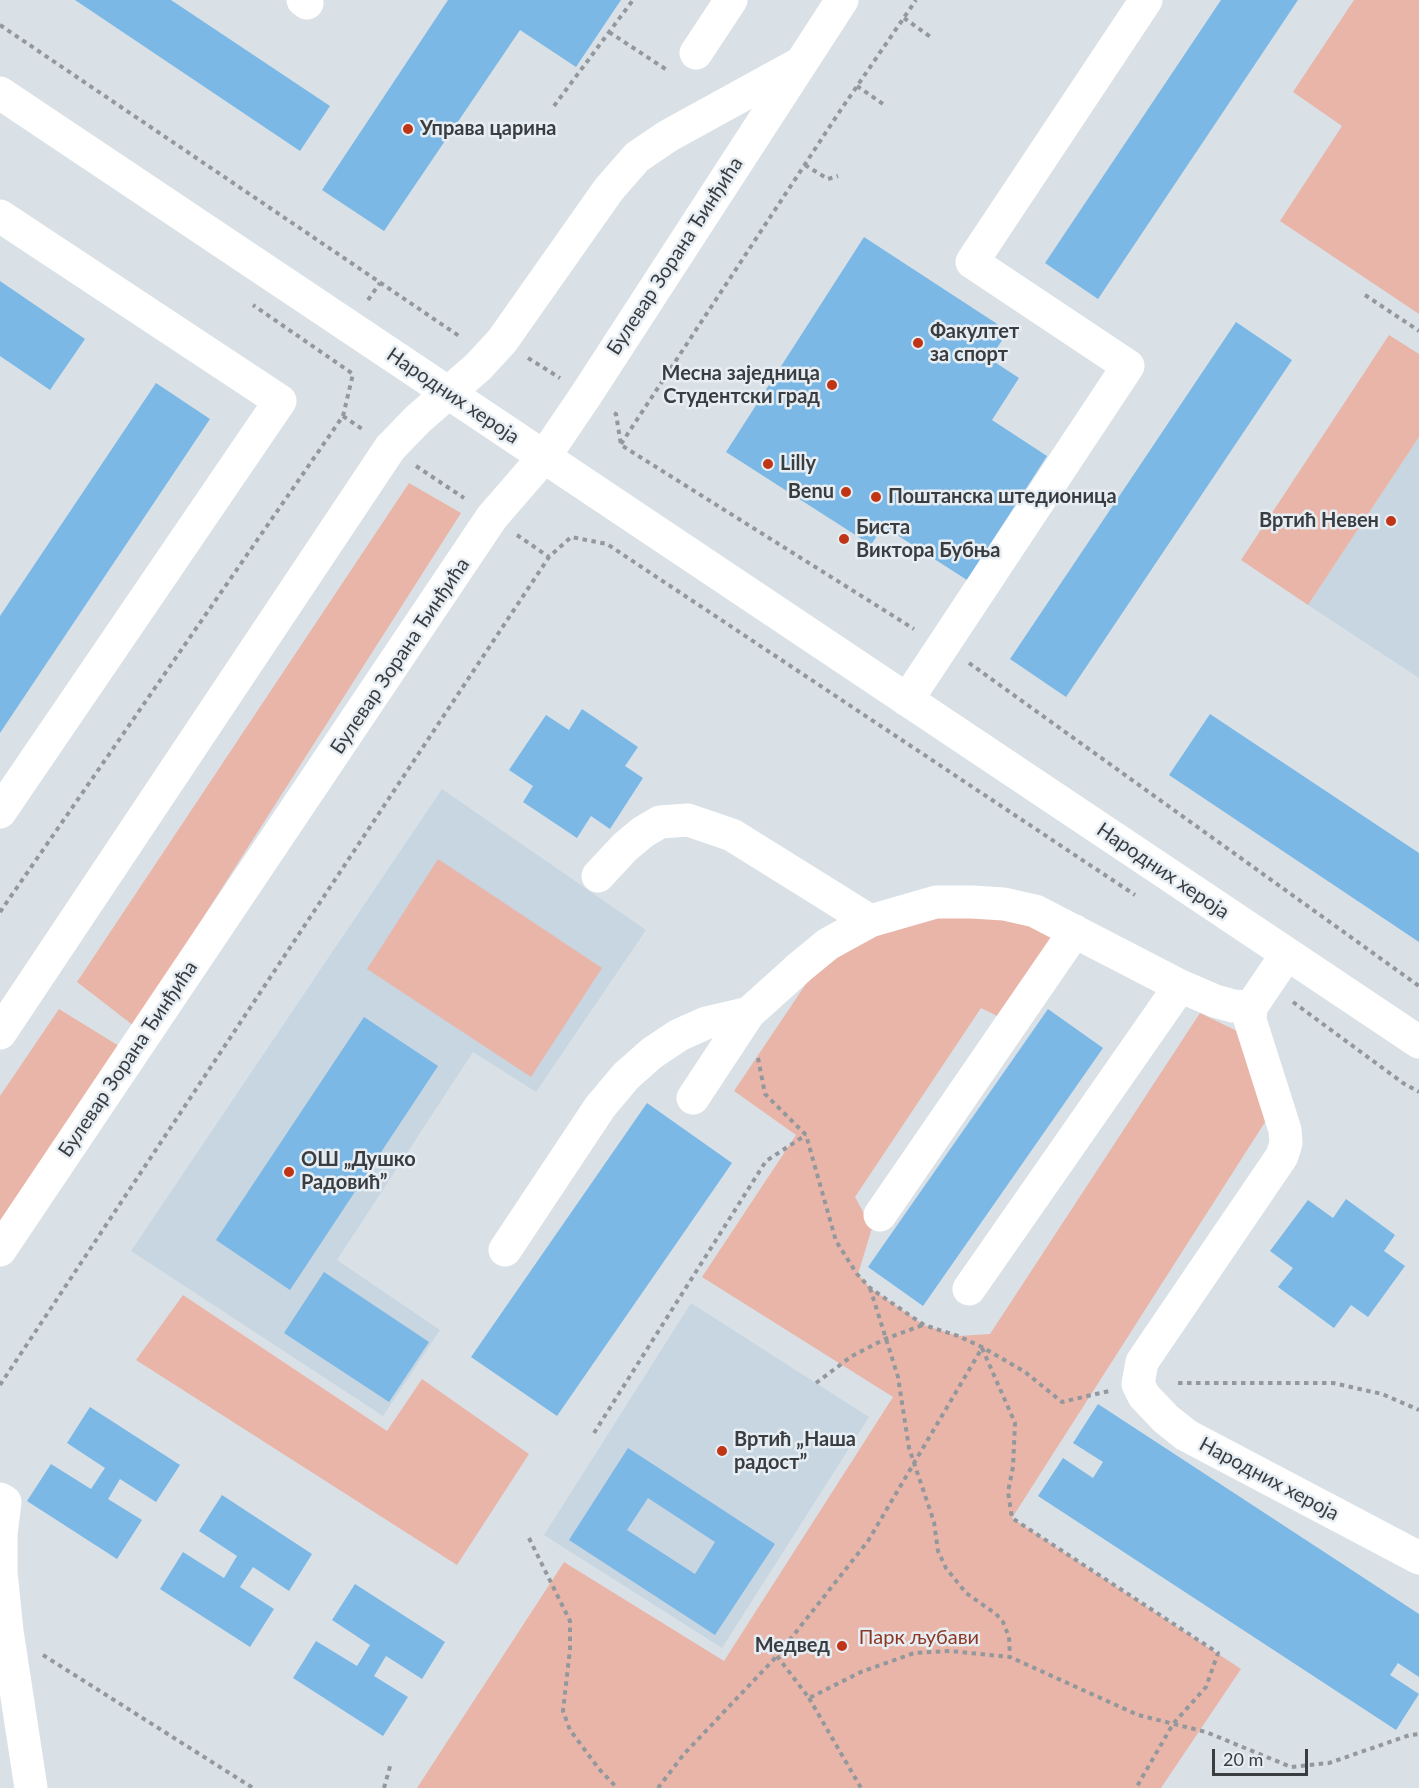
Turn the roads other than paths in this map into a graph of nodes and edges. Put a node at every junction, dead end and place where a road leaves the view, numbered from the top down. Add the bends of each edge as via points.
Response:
1 (731, 0) edge
2 (843, 0) edge
3 (1146, 0) edge
4 (683, 63) road end
5 (800, 63) junction
6 (0, 93) edge
7 (0, 216) edge
8 (447, 392) junction
9 (544, 457) junction
10 (907, 700) junction
11 (0, 812) edge
12 (598, 876) dead end
13 (870, 921) junction
14 (1075, 931) junction
15 (1287, 954) junction
16 (1180, 986) junction
17 (1259, 995) junction
18 (749, 1013) junction
19 (0, 1033) edge
20 (1419, 1042) edge
21 (693, 1098) dead end
22 (880, 1215) dead end
23 (0, 1250) edge
24 (505, 1250) dead end
25 (969, 1289) dead end
26 (0, 1498) edge
27 (1419, 1558) edge
28 (31, 1788) edge

1 - 4 street
2 - 5 street, Булевар Зорана Ђинђића
3 - 10 street via 972,262 1128,366
5 - 8 street, Булевар Зорана Ђинђића via 668,136 638,157 609,189 502,341 478,368
5 - 9 street, Булевар Зорана Ђинђића
6 - 8 street, Народних хероја
7 - 11 street via 280,401
8 - 9 street, Народних хероја
8 - 19 street, Булевар Зорана Ђинђића via 390,448
9 - 10 street, Народних хероја
9 - 23 street, Булевар Зорана Ђинђића via 492,517
10 - 15 street, Народних хероја
12 - 13 street via 643,832 660,822 687,820 732,835
13 - 14 street via 936,902 972,902 1035,911
13 - 18 street via 828,944
14 - 16 street
14 - 22 street
15 - 17 street
15 - 20 street, Народних хероја
16 - 17 street via 1233,1006
16 - 25 street
17 - 27 street, Народних хероја via 1250,1020 1286,1130 1282,1156 1142,1362 1139,1381 1144,1396 1186,1435
18 - 21 street
18 - 24 street via 706,1023 679,1035 626,1076 600,1107
26 - 28 street via 5,1502 1,1572 7,1631

